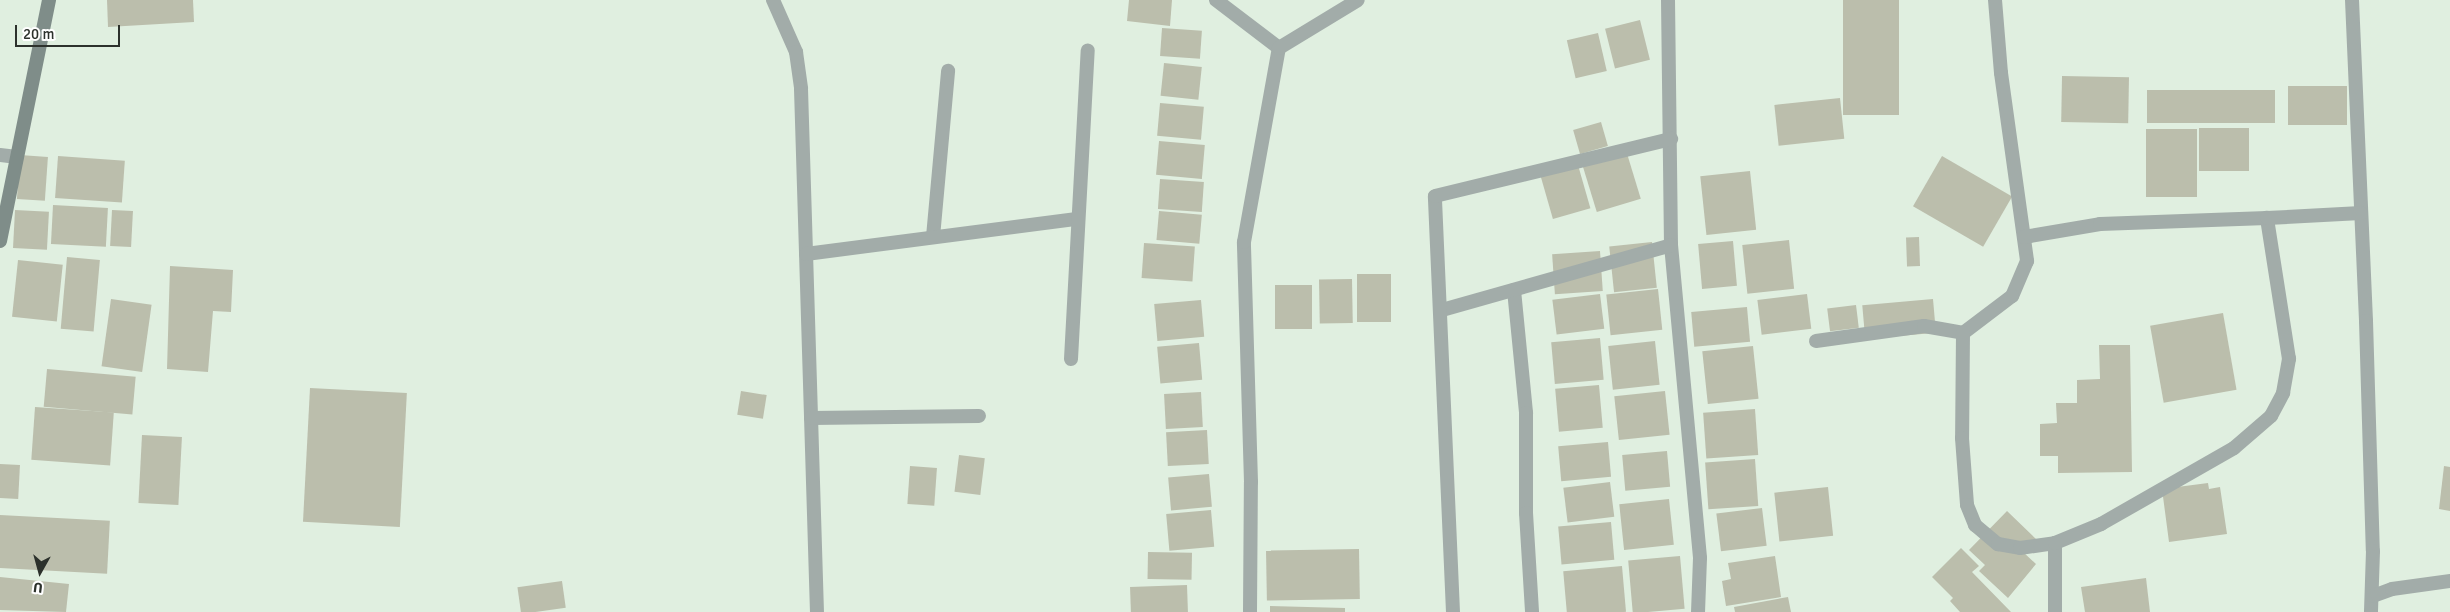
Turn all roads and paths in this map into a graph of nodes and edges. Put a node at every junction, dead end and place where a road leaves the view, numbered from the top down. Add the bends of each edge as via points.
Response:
1 (49, 0) edge
2 (773, 0) edge
3 (1216, 0) edge
4 (1358, 0) edge
5 (1668, 0) edge
6 (1996, 0) edge
7 (2352, 0) edge
8 (1279, 48) junction
9 (1088, 50) dead end
10 (948, 71) dead end
11 (1671, 139) junction
12 (0, 155) edge
13 (17, 157) junction
14 (2360, 212) junction
15 (2267, 218) junction
16 (1077, 219) junction
17 (2024, 236) junction
18 (933, 237) junction
19 (0, 241) edge
20 (1671, 245) junction
21 (806, 254) junction
22 (1514, 290) junction
23 (1442, 310) junction
24 (1963, 333) junction
25 (1816, 341) dead end
26 (1071, 359) dead end
27 (979, 416) dead end
28 (811, 418) junction
29 (2055, 543) junction
30 (2450, 581) edge
31 (2373, 596) junction
32 (817, 612) edge
33 (1250, 612) edge
34 (1453, 612) edge
35 (1532, 612) edge
36 (1698, 612) edge
37 (2055, 612) edge
38 (2371, 612) edge

1 - 13 main road
2 - 21 street via 796,52 801,89
3 - 8 street
4 - 8 street
5 - 11 street
6 - 17 street via 2000,73
7 - 14 street
8 - 33 street via 1244,242 1251,482
9 - 16 street
10 - 18 street
11 - 20 street
11 - 23 street via 1435,196
12 - 13 street
13 - 19 main road
14 - 15 street
14 - 31 street
15 - 17 street via 2100,224
15 - 29 street via 2289,359 2283,393 2271,416 2234,448 2101,524
16 - 18 street
16 - 26 street
17 - 24 street via 2027,261 2019,285 2004,303
18 - 21 street
20 - 22 street
20 - 36 street via 1700,558
21 - 28 street
22 - 23 street
22 - 35 street via 1526,413
23 - 34 street
24 - 25 street via 1924,326
24 - 29 street via 1962,438 1970,516 1975,525 1998,544 2020,548
27 - 28 street
28 - 32 street
29 - 37 street
30 - 31 street via 2392,589
31 - 38 street

